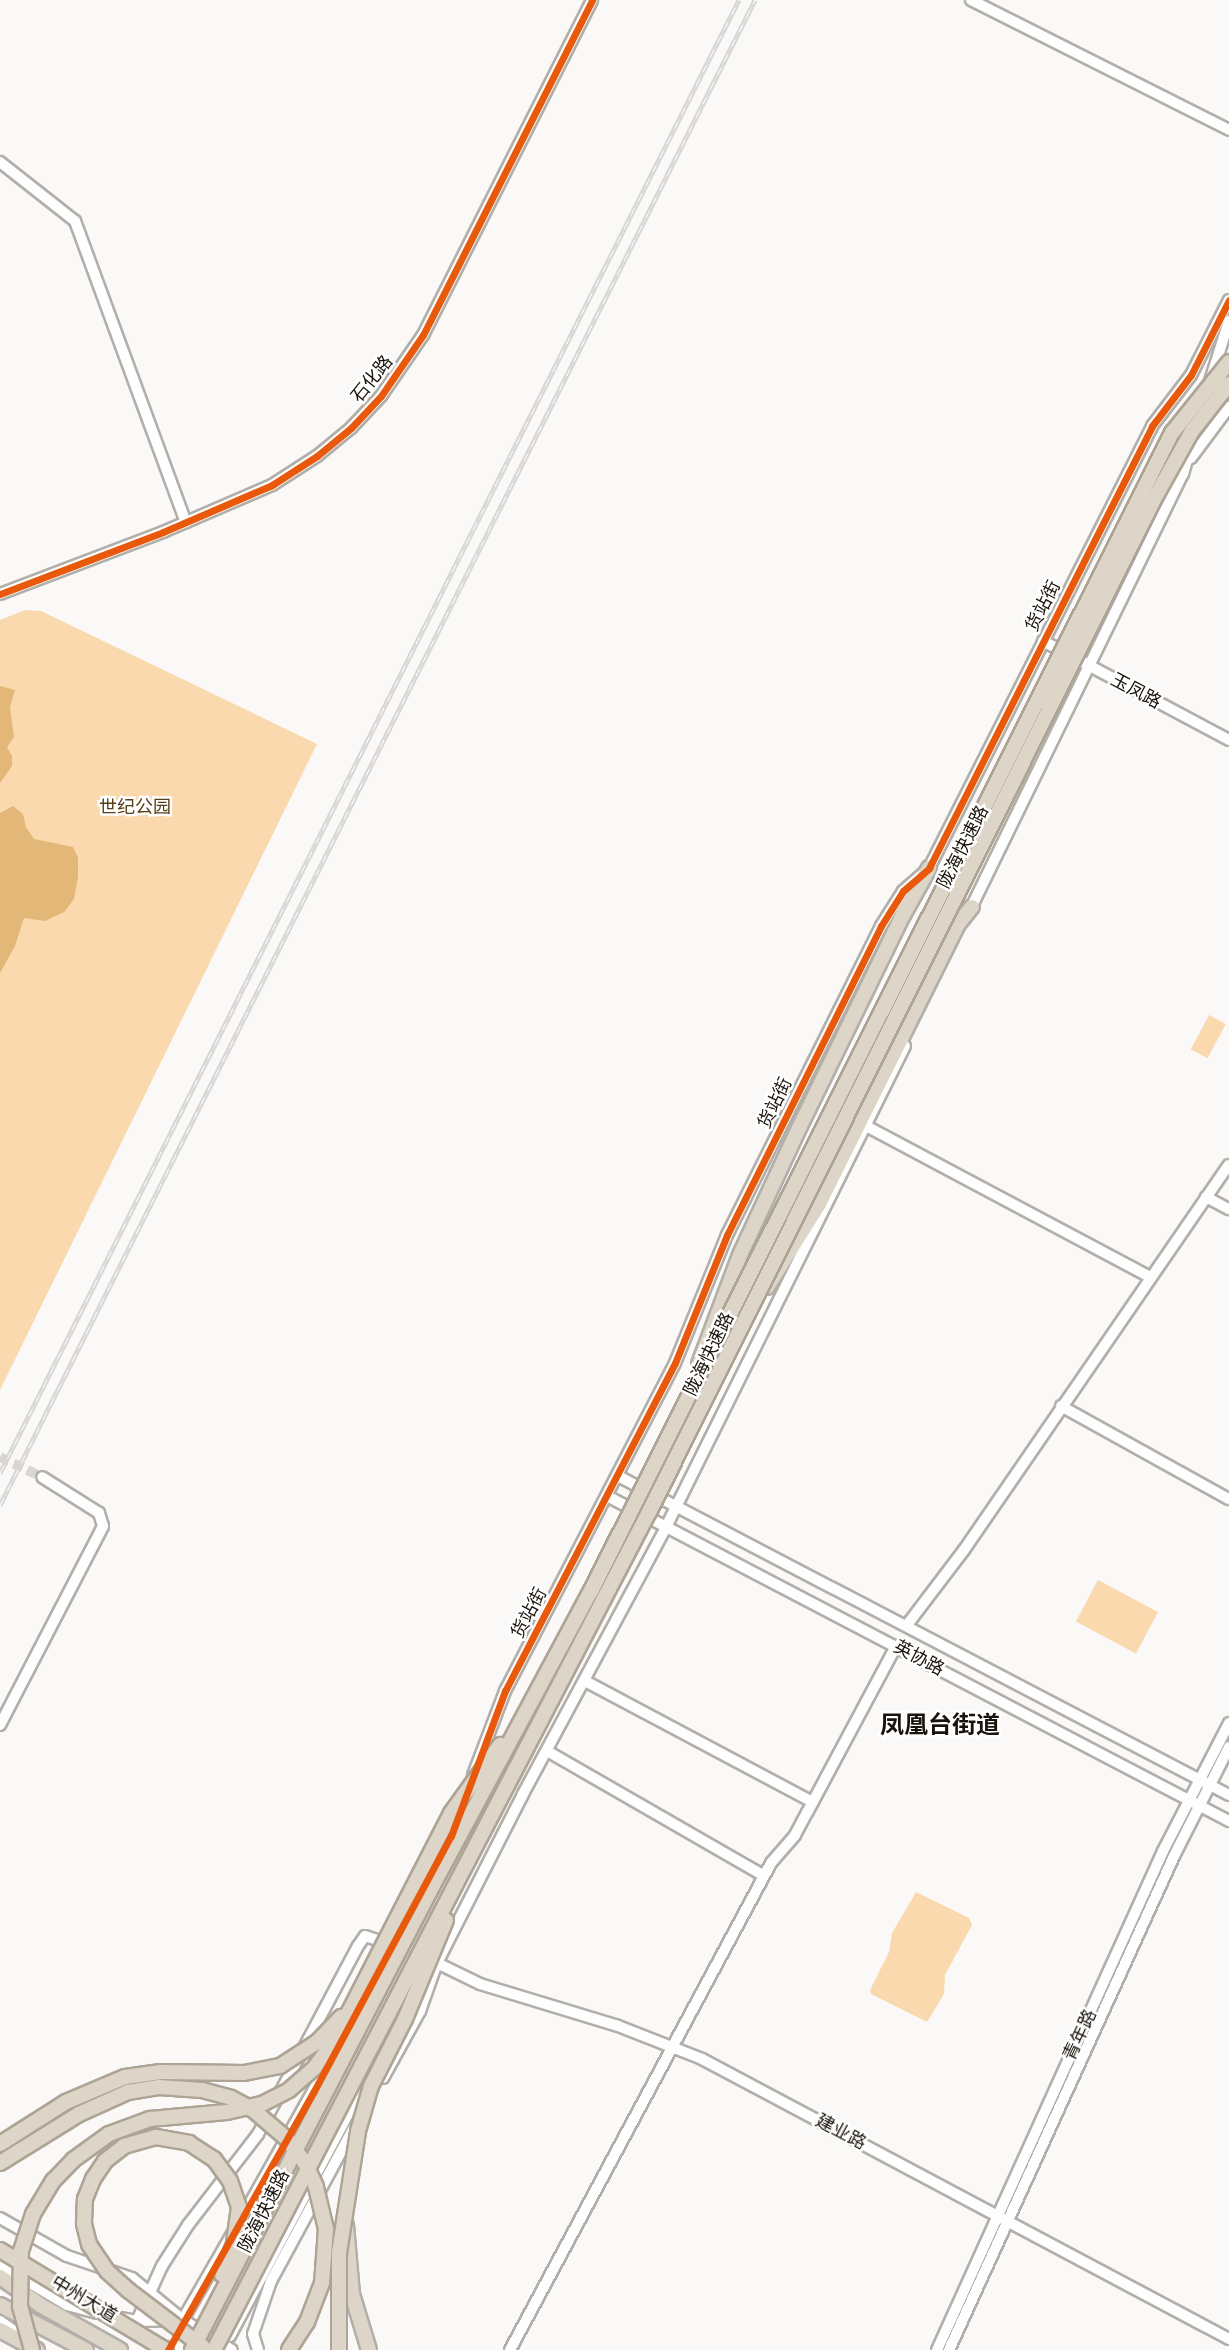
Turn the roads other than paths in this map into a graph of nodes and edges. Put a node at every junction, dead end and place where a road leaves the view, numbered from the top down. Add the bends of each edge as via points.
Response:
1 (592, 0) edge
2 (971, 0) edge
3 (1229, 130) edge
4 (0, 162) edge
5 (1229, 300) edge
6 (1229, 321) edge
7 (1226, 332) edge
8 (1229, 362) edge
9 (1191, 375) junction
10 (1229, 384) edge
11 (1229, 407) edge
12 (1183, 474) junction
13 (186, 522) junction
14 (0, 594) edge
15 (1043, 641) junction
16 (1091, 667) junction
17 (1229, 740) edge
18 (929, 868) junction
19 (972, 907) junction
20 (866, 1126) junction
21 (1229, 1165) edge
22 (1206, 1196) junction
23 (1229, 1209) edge
24 (1150, 1277) junction
25 (735, 1341) junction
26 (1060, 1406) junction
27 (682, 1408) junction
28 (618, 1476) junction
29 (42, 1477) tunnel mouth
30 (607, 1496) junction
31 (1229, 1499) edge
32 (676, 1506) junction
33 (666, 1527) junction
34 (907, 1625) junction
35 (896, 1646) junction
36 (585, 1681) junction
37 (535, 1695) junction
38 (1229, 1723) edge
39 (0, 1725) edge
40 (1229, 1747) edge
41 (547, 1751) junction
42 (1205, 1782) junction
43 (1229, 1795) edge
44 (813, 1801) junction
45 (1194, 1803) junction
46 (1229, 1821) edge
47 (469, 1858) junction
48 (764, 1876) junction
49 (393, 1945) junction
50 (438, 1963) junction
51 (355, 2000) junction
52 (673, 2047) junction
53 (0, 2144) edge
54 (0, 2163) edge
55 (345, 2213) junction
56 (0, 2218) edge
57 (1002, 2219) junction
58 (0, 2250) edge
59 (0, 2265) edge
60 (0, 2277) edge
61 (149, 2292) junction
62 (0, 2305) edge
63 (66, 2305) junction
64 (0, 2314) edge
65 (185, 2317) junction
66 (0, 2321) edge
67 (137, 2321) junction
68 (0, 2330) edge
69 (230, 2336) dead end
70 (1229, 2339) edge
71 (195, 2344) edge
72 (35, 2348) edge
73 (86, 2350) edge
74 (120, 2350) edge
75 (166, 2350) edge
76 (207, 2350) edge
77 (214, 2350) edge
78 (232, 2350) edge
79 (258, 2350) edge
80 (289, 2350) edge
81 (340, 2350) edge
82 (369, 2350) edge
83 (510, 2350) edge
84 (937, 2350) edge
85 (949, 2350) edge

1 - 13 street, 石化路 via 423,335 381,396 351,428 293,472
2 - 3 street
4 - 13 street via 75,222
5 - 9 street, 货站街
6 - 7 street
7 - 9 street
7 - 12 street
8 - 27 highway, 陇海快速路, bridge via 1172,433
9 - 15 street, 货站街 via 1152,426
10 - 25 highway, 陇海快速路, bridge via 1192,431 1153,501
11 - 12 street
12 - 16 street
13 - 14 street, 石化路
15 - 16 street, 玉凤路
15 - 18 street, 货站街
16 - 17 street, 玉凤路
16 - 19 street
18 - 27 highway, bridge via 740,1255
18 - 28 street, 货站街 via 903,891 881,926 727,1235 675,1363
19 - 20 street
19 - 25 highway, bridge via 951,937 819,1204
20 - 24 street
20 - 32 street
21 - 22 street
22 - 23 street
22 - 24 street
24 - 26 street
25 - 47 highway, 陇海快速路, bridge
26 - 31 street
26 - 34 street via 964,1550
27 - 37 highway, 陇海快速路, bridge
28 - 30 street, 货站街
28 - 32 street, 英协路
29 - 39 street via 99,1513 103,1526
30 - 33 street, 英协路
30 - 49 street, 货站街 via 505,1691 451,1836
32 - 33 street
32 - 34 street, 英协路
33 - 35 street, 英协路
33 - 36 street
34 - 42 street, 英协路
35 - 44 street
35 - 45 street, 英协路
36 - 41 street
36 - 44 street
37 - 51 highway, bridge via 452,1813
37 - 71 highway, 陇海快速路, bridge
38 - 42 street, 青年路
40 - 42 street, 青年路
41 - 48 street
41 - 50 street
42 - 43 street, 英协路
42 - 45 street, 青年路
44 - 48 street via 795,1835
45 - 46 street, 英协路
45 - 57 street, 青年路
47 - 55 highway, bridge via 405,2018 371,2087 358,2131
47 - 77 highway, 陇海快速路, bridge
48 - 52 street
49 - 61 street via 365,1936 258,2134 188,2225
49 - 65 street, 货站街
50 - 52 street, 建业路 via 480,1984
50 - 69 street via 399,2015
50 - 79 street via 420,2011 271,2281 253,2334
51 - 53 highway, bridge via 317,2042 280,2066 244,2073 161,2072 125,2077 66,2102
51 - 72 highway, bridge via 326,2053 289,2090 241,2110 150,2119 123,2128 93,2143 62,2171 39,2201 20,2251 20,2306
52 - 57 street, 建业路
52 - 83 street
54 - 80 highway, bridge via 79,2114 128,2092 159,2087 194,2089 251,2109 287,2139 304,2162 326,2228 322,2283 307,2322
55 - 81 highway, bridge via 339,2253
55 - 82 highway, bridge via 352,2294
56 - 61 street via 68,2256 132,2278
57 - 70 street, 建业路
57 - 84 street, 青年路
57 - 85 street, 青年路
58 - 75 highway, 中州大道, bridge
59 - 63 street
60 - 63 street
60 - 74 highway, 中州大道
61 - 65 street
61 - 67 street
62 - 73 highway
63 - 67 street
64 - 72 street
65 - 67 street
65 - 78 street
66 - 72 street
68 - 72 highway
71 - 76 highway, bridge via 203,2309 234,2245 239,2216 235,2191 223,2168 199,2148 168,2138 144,2138 114,2154 93,2179 84,2207 89,2244 121,2284

